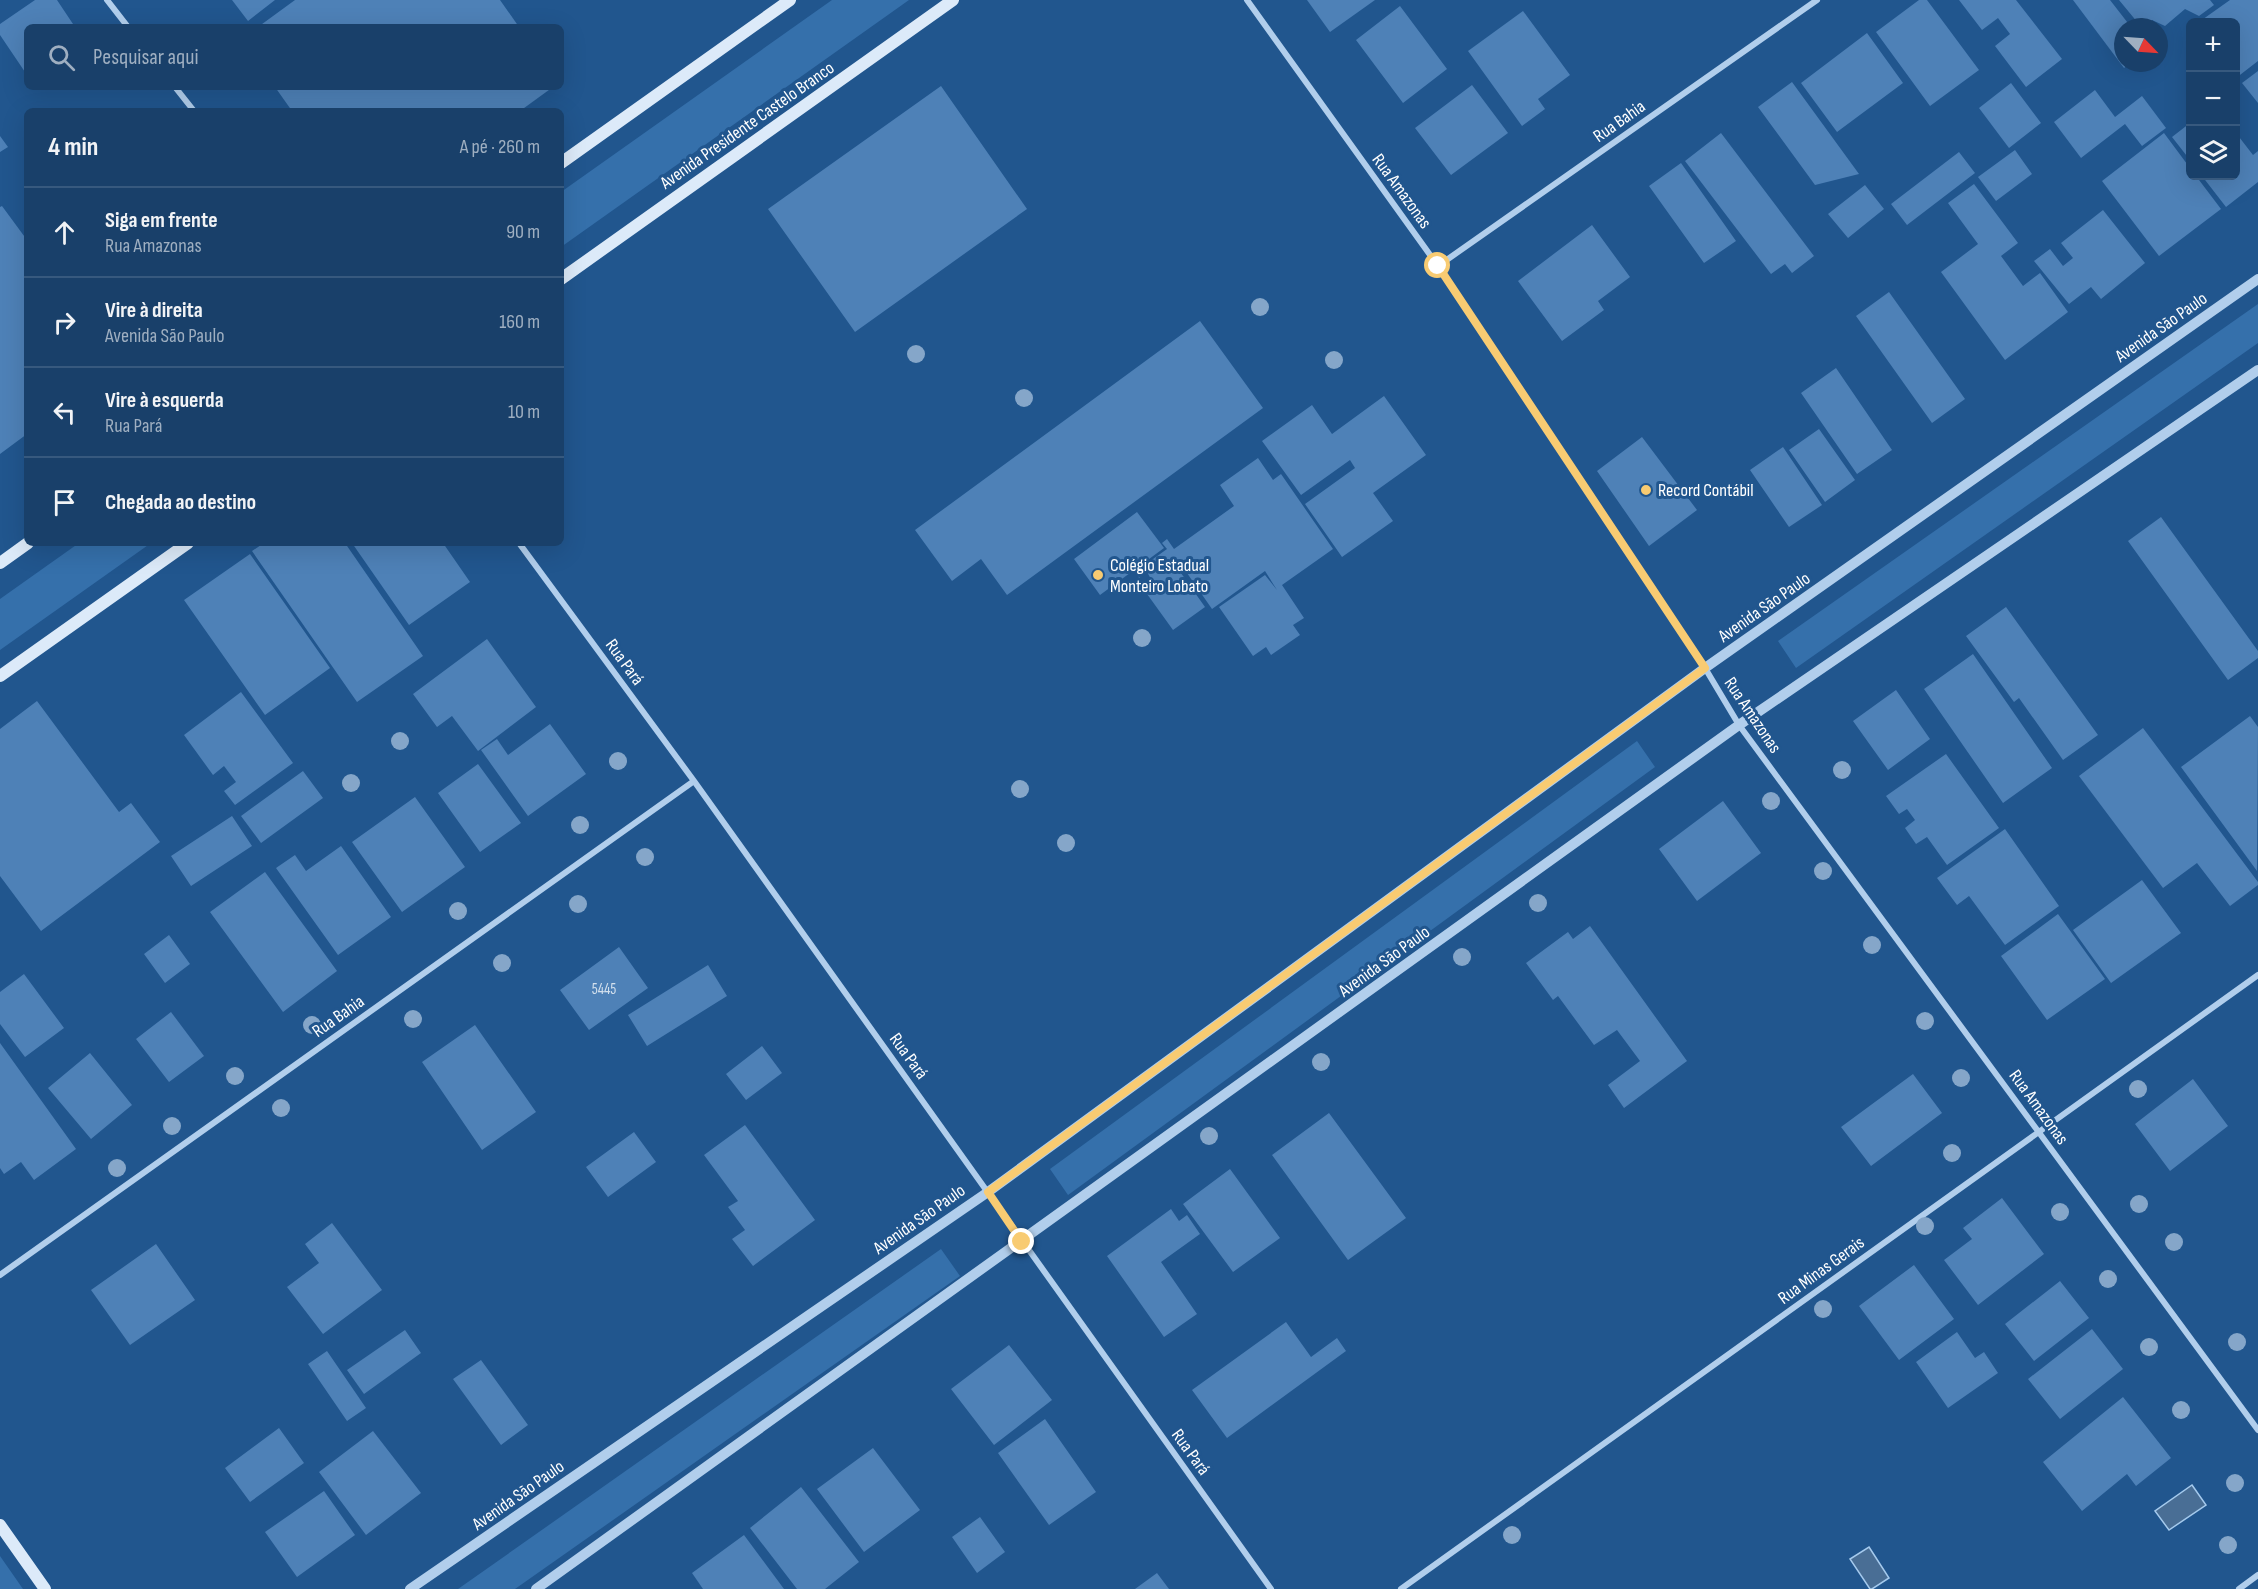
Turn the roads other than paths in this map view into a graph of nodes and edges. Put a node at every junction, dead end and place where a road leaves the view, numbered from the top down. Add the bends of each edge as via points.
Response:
1 (107, 0) edge
2 (790, 0) edge
3 (953, 0) edge
4 (1247, 0) edge
5 (1817, 0) edge
6 (126, 24) edge
7 (177, 90) edge
8 (192, 108) edge
9 (564, 161) edge
10 (1438, 266) junction
11 (564, 277) edge
12 (2258, 279) edge
13 (2258, 370) edge
14 (24, 546) edge
15 (184, 546) edge
16 (521, 546) edge
17 (0, 563) edge
18 (1705, 668) junction
19 (0, 676) edge
20 (1739, 726) junction
21 (694, 781) junction
22 (2258, 975) edge
23 (2038, 1132) junction
24 (988, 1192) junction
25 (1022, 1242) junction
26 (0, 1275) edge
27 (2258, 1430) edge
28 (0, 1525) edge
29 (2258, 1575) edge
30 (45, 1589) edge
31 (410, 1589) edge
32 (536, 1589) edge
33 (1271, 1589) edge
34 (1401, 1589) edge
35 (2239, 1589) edge

1 - 6 street
2 - 9 main road
3 - 11 main road, Avenida Presidente Castelo Branco
4 - 10 street, Rua Amazonas
5 - 10 street, Rua Bahia
7 - 8 street
10 - 18 street, Rua Amazonas
12 - 18 street, Avenida São Paulo
13 - 20 street, Avenida São Paulo
14 - 17 main road
15 - 19 main road
16 - 21 street, Rua Pará
18 - 20 street, Rua Amazonas
18 - 24 street, Avenida São Paulo
20 - 23 street, Rua Amazonas
20 - 25 street, Avenida São Paulo
21 - 24 street, Rua Pará
21 - 26 street, Rua Bahia
22 - 23 street, Rua Minas Gerais
23 - 27 street, Rua Amazonas
23 - 34 street, Rua Minas Gerais
24 - 25 street, Rua Pará
24 - 31 street, Avenida São Paulo
25 - 32 street, Avenida São Paulo
25 - 33 street, Rua Pará
28 - 30 main road
29 - 35 street

